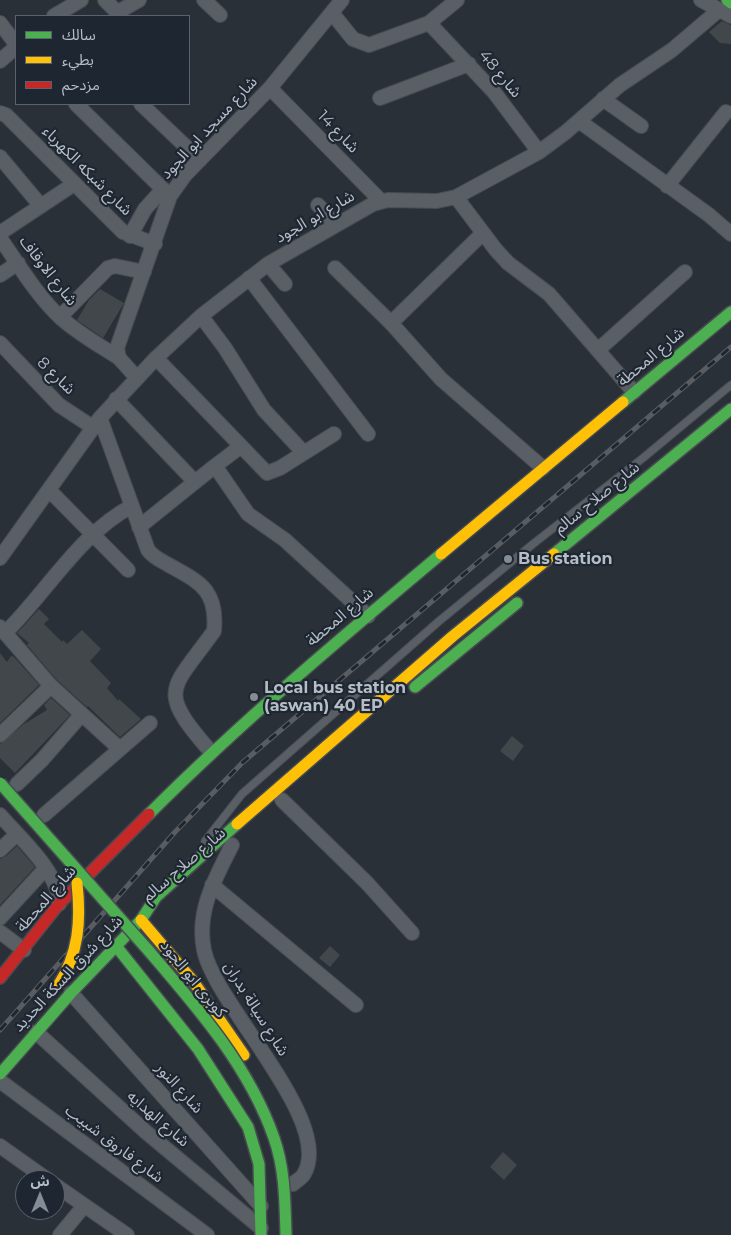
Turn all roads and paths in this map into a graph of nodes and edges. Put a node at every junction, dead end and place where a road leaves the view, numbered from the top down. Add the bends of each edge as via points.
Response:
1 (81, 0) edge
2 (105, 0) edge
3 (139, 0) edge
4 (204, 0) edge
5 (457, 0) edge
6 (701, 0) edge
7 (731, 3) edge
8 (336, 4) edge
9 (726, 9) edge
10 (120, 14) edge
11 (56, 15) edge
12 (220, 15) dead end
13 (0, 23) edge
14 (429, 23) junction
15 (15, 45) edge
16 (15, 47) edge
17 (0, 61) edge
18 (469, 64) junction
19 (270, 88) junction
20 (380, 98) dead end
21 (603, 99) junction
22 (77, 105) edge
23 (142, 105) edge
24 (726, 112) dead end
25 (0, 113) edge
26 (579, 121) junction
27 (641, 126) dead end
28 (539, 152) junction
29 (0, 157) edge
30 (200, 160) junction
31 (74, 184) junction
32 (667, 186) junction
33 (167, 193) junction
34 (456, 197) junction
35 (381, 201) junction
36 (318, 205) dead end
37 (41, 206) junction
38 (335, 224) junction
39 (0, 234) edge
40 (482, 234) junction
41 (731, 234) edge
42 (130, 236) junction
43 (0, 238) edge
44 (156, 244) junction
45 (18, 263) junction
46 (268, 264) junction
47 (335, 268) dead end
48 (144, 272) junction
49 (685, 272) dead end
50 (0, 275) edge
51 (249, 278) junction
52 (284, 284) dead end
53 (731, 312) edge
54 (201, 316) junction
55 (60, 317) junction
56 (390, 323) junction
57 (0, 343) edge
58 (598, 350) junction
59 (119, 358) junction
60 (156, 358) junction
61 (137, 378) junction
62 (731, 385) edge
63 (634, 392) junction
64 (116, 399) junction
65 (731, 409) edge
66 (97, 423) junction
67 (334, 434) dead end
68 (368, 434) dead end
69 (240, 447) junction
70 (304, 453) junction
71 (215, 466) junction
72 (543, 468) junction
73 (196, 482) junction
74 (49, 490) junction
75 (132, 506) junction
76 (139, 527) junction
77 (93, 535) junction
78 (0, 558) edge
79 (128, 570) dead end
80 (527, 594) dead end
81 (368, 616) junction
82 (3, 630) edge
83 (51, 686) junction
84 (405, 695) dead end
85 (82, 714) junction
86 (150, 723) dead end
87 (367, 727) dead end
88 (0, 735) edge
89 (120, 749) junction
90 (211, 752) junction
91 (0, 783) edge
92 (17, 784) dead end
93 (0, 797) edge
94 (282, 800) junction
95 (0, 815) edge
96 (44, 815) dead end
97 (260, 820) dead end
98 (16, 834) junction
99 (235, 842) joint
100 (0, 850) edge
101 (189, 866) junction
102 (210, 866) dead end
103 (46, 868) junction
104 (77, 883) junction
105 (212, 885) junction
106 (59, 904) junction
107 (164, 908) dead end
108 (0, 918) edge
109 (142, 920) junction
110 (0, 932) edge
111 (412, 933) dead end
112 (116, 946) junction
113 (24, 950) junction
114 (0, 978) edge
115 (55, 990) dead end
116 (71, 992) junction
117 (356, 1005) dead end
118 (36, 1032) junction
119 (0, 1074) edge
120 (0, 1081) edge
121 (0, 1146) edge
122 (34, 1170) edge
123 (292, 1184) junction
124 (65, 1192) edge
125 (84, 1206) junction
126 (261, 1206) junction
127 (261, 1231) edge
128 (125, 1234) edge
129 (60, 1235) edge
130 (207, 1235) edge
131 (275, 1235) edge
132 (286, 1235) edge
133 (294, 1235) edge

1 - 11 street
2 - 10 street
3 - 10 street
4 - 12 street
5 - 14 street
6 - 9 street
7 - 9 main road
8 - 14 street via 353,39 361,44 370,45
8 - 19 street, شارع مسجد ابو الجود
9 - 21 street, شارع ابو الجود
13 - 15 street
14 - 18 street, شارع 48
16 - 17 street
18 - 20 street
18 - 28 street, شارع 48
19 - 30 street, شارع مسجد ابو الجود
19 - 35 street, شارع 14
21 - 26 street, شارع ابو الجود
21 - 27 street
22 - 33 street
23 - 30 street
24 - 32 street
25 - 31 street, شارع شبكه الكهرباء via 6,115
26 - 28 street, شارع ابو الجود
26 - 32 street
28 - 34 street, شارع ابو الجود
29 - 37 street
30 - 33 street, شارع مسجد ابو الجود
31 - 37 street
31 - 42 street, شارع شبكه الكهرباء via 115,226
32 - 41 street
33 - 42 street via 145,209
33 - 44 street, شارع مسجد ابو الجود
34 - 35 street, شارع ابو الجود via 437,201
34 - 40 street
35 - 38 street, شارع ابو الجود
36 - 38 street
37 - 39 street
38 - 46 street, شارع ابو الجود
40 - 56 street
40 - 58 street via 508,263 549,294
42 - 44 street, شارع شبكه الكهرباء
43 - 45 street, شارع الاوقاف
44 - 48 street, شارع مسجد ابو الجود
45 - 50 street
45 - 55 street, شارع الاوقاف
46 - 51 street, شارع ابو الجود
46 - 52 street
47 - 56 street
48 - 55 street via 115,266 108,268
48 - 59 street, شارع مسجد ابو الجود via 117,348
49 - 58 street
51 - 54 street, شارع ابو الجود
51 - 68 street
53 - 63 main road, شارع المحطة
54 - 60 street, شارع ابو الجود
54 - 70 street via 264,410
55 - 59 street, شارع الاوقاف via 77,332
56 - 72 street via 441,379
57 - 66 street, شارع 8 via 59,405
58 - 63 street
59 - 61 street
60 - 61 street, شارع ابو الجود
60 - 69 street
61 - 64 street, شارع ابو الجود
62 - 101 lane via 438,622 242,794 213,828
63 - 72 main road, شارع المحطة
64 - 66 street, شارع ابو الجود
64 - 73 street
65 - 101 main road, شارع صلاح سالم via 453,636
66 - 74 street, شارع ابو الجود
66 - 75 street
67 - 70 street
69 - 70 street via 267,473
69 - 71 street
71 - 73 street
71 - 81 street via 248,514 284,540
72 - 81 main road, شارع المحطة
73 - 76 street
74 - 77 street
74 - 78 street, شارع ابو الجود
75 - 76 street
75 - 77 street
76 - 90 street via 151,554 192,578 212,598 214,631 179,678 175,697 178,710
77 - 79 street
77 - 82 street
80 - 84 main road
81 - 90 main road, شارع المحطة
82 - 83 street
83 - 85 street
83 - 88 street
85 - 89 street
85 - 92 street
86 - 89 street
87 - 94 main road
89 - 96 street
90 - 106 main road, شارع المحطة
91 - 132 main road, كوبرى ابو الجود, bridge via 185,992 225,1047 260,1105 275,1139 280,1160
93 - 104 main road, كوبرى ابو الجود
94 - 97 main road
94 - 111 street via 367,883
95 - 98 street
98 - 100 street
98 - 103 street
99 - 102 main road, شارع صلاح سالم
99 - 105 street, شارع سيالة بدران
101 - 109 main road, شارع صلاح سالم via 156,897
103 - 106 street via 59,893
103 - 108 street
104 - 115 main road, bridge via 81,915 78,946 73,961
104 - 131 main road, كوبرى ابو الجود via 192,1018 245,1100 261,1131 269,1157
105 - 117 street
105 - 123 street, شارع سيالة بدران via 202,925 209,967 284,1086 304,1128 308,1159 304,1175
106 - 113 main road, شارع المحطة
107 - 109 main road, شارع صلاح سالم
109 - 112 main road, شارع شرق السكة الحديد
109 - 123 main road via 193,981 258,1078 284,1138
110 - 113 street
112 - 116 main road, شارع شرق السكة الحديد
112 - 126 main road via 198,1049 248,1127 260,1164
113 - 114 main road, شارع المحطة
116 - 118 main road, شارع شرق السكة الحديد
116 - 126 street, شارع النور
118 - 119 main road, شارع شرق السكة الحديد
118 - 127 street, شارع الهدايه
120 - 130 street, شارع فاروق شبيب
121 - 122 street
123 - 133 main road
124 - 125 street
125 - 128 street
125 - 129 street
126 - 127 main road

